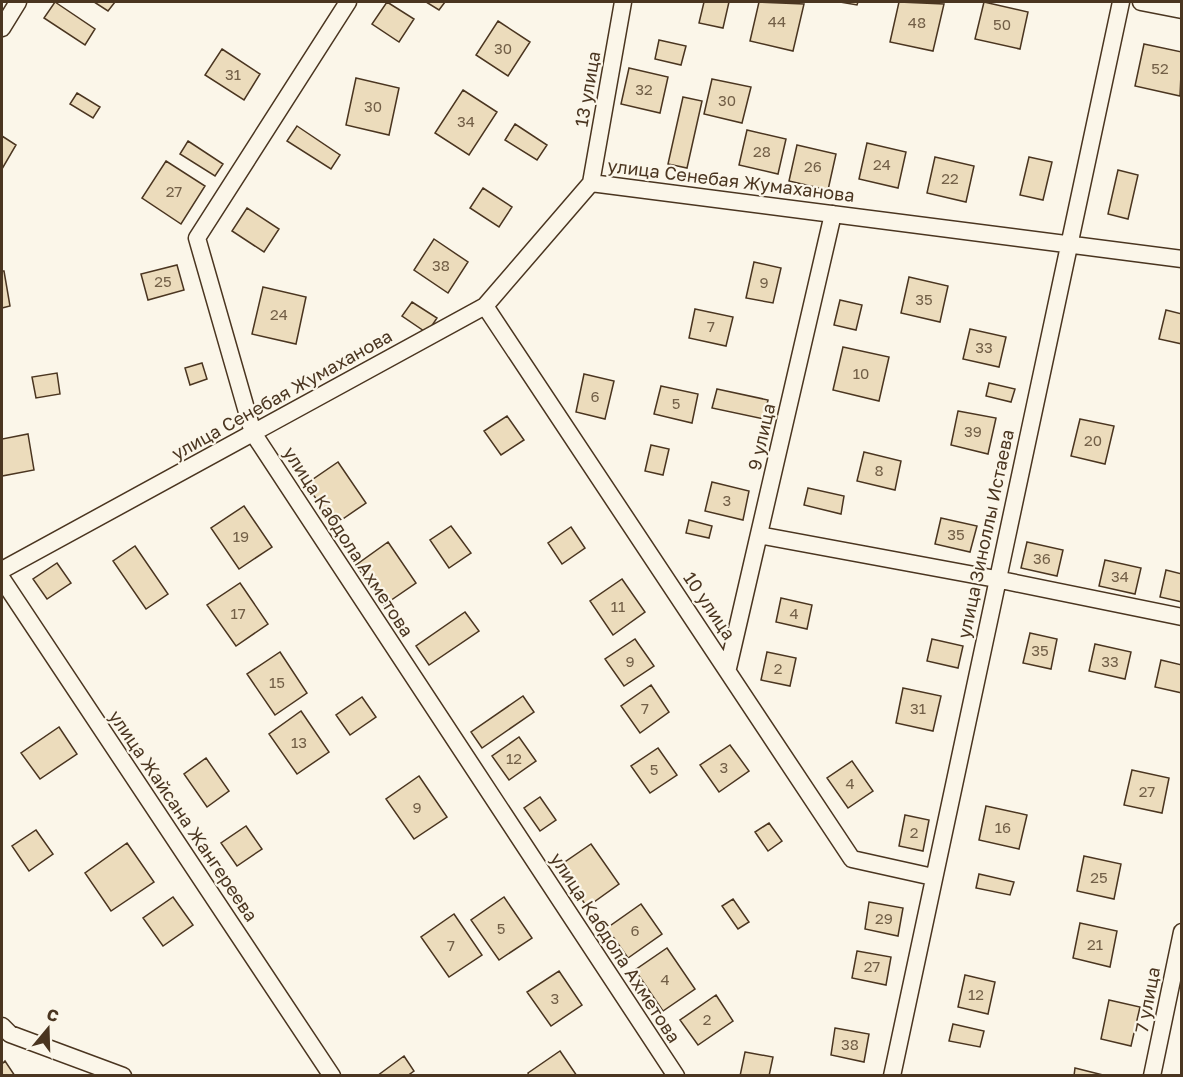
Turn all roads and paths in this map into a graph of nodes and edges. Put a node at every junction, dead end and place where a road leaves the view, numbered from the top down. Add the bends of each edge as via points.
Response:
1 (18, 2) edge
2 (348, 2) edge
3 (623, 2) edge
4 (1121, 2) edge
5 (1141, 2) edge
6 (1182, 10) edge
7 (2, 28) edge
8 (591, 183) junction
9 (833, 214) junction
10 (1068, 244) junction
11 (1182, 259) edge
12 (485, 306) junction
13 (253, 433) junction
14 (759, 535) junction
15 (2, 570) edge
16 (2, 579) edge
17 (996, 579) junction
18 (1182, 617) edge
19 (728, 668) junction
20 (933, 877) junction
21 (1182, 932) edge
22 (2, 1026) edge
23 (123, 1076) edge
24 (332, 1076) edge
25 (676, 1076) edge
26 (892, 1076) edge
27 (1152, 1076) edge

1 - 7 street
2 - 13 street, улица Кабдола Ахметова via 197,238
3 - 8 street, 13 улица
4 - 10 street, улица Зиноллы Истаева
5 - 6 street
8 - 9 street, улица Сенебая Жумаханова
8 - 12 street, улица Сенебая Жумаханова
9 - 10 street, улица Сенебая Жумаханова
9 - 14 street, 9 улица
10 - 11 street, улица Сенебая Жумаханова
10 - 17 street, улица Зиноллы Истаева
12 - 13 street, улица Сенебая Жумаханова
12 - 19 street, 10 улица
13 - 15 street, улица Сенебая Жумаханова
13 - 25 street, улица Кабдола Ахметова
14 - 17 street
14 - 19 street, 9 улица
16 - 24 street, улица Жайсана Жангереева
17 - 18 street
17 - 20 street, улица Зиноллы Истаева
19 - 20 street, 10 улица via 852,859
20 - 26 street, улица Зиноллы Истаева
21 - 27 street, 7 улица
22 - 23 street via 10,1034

